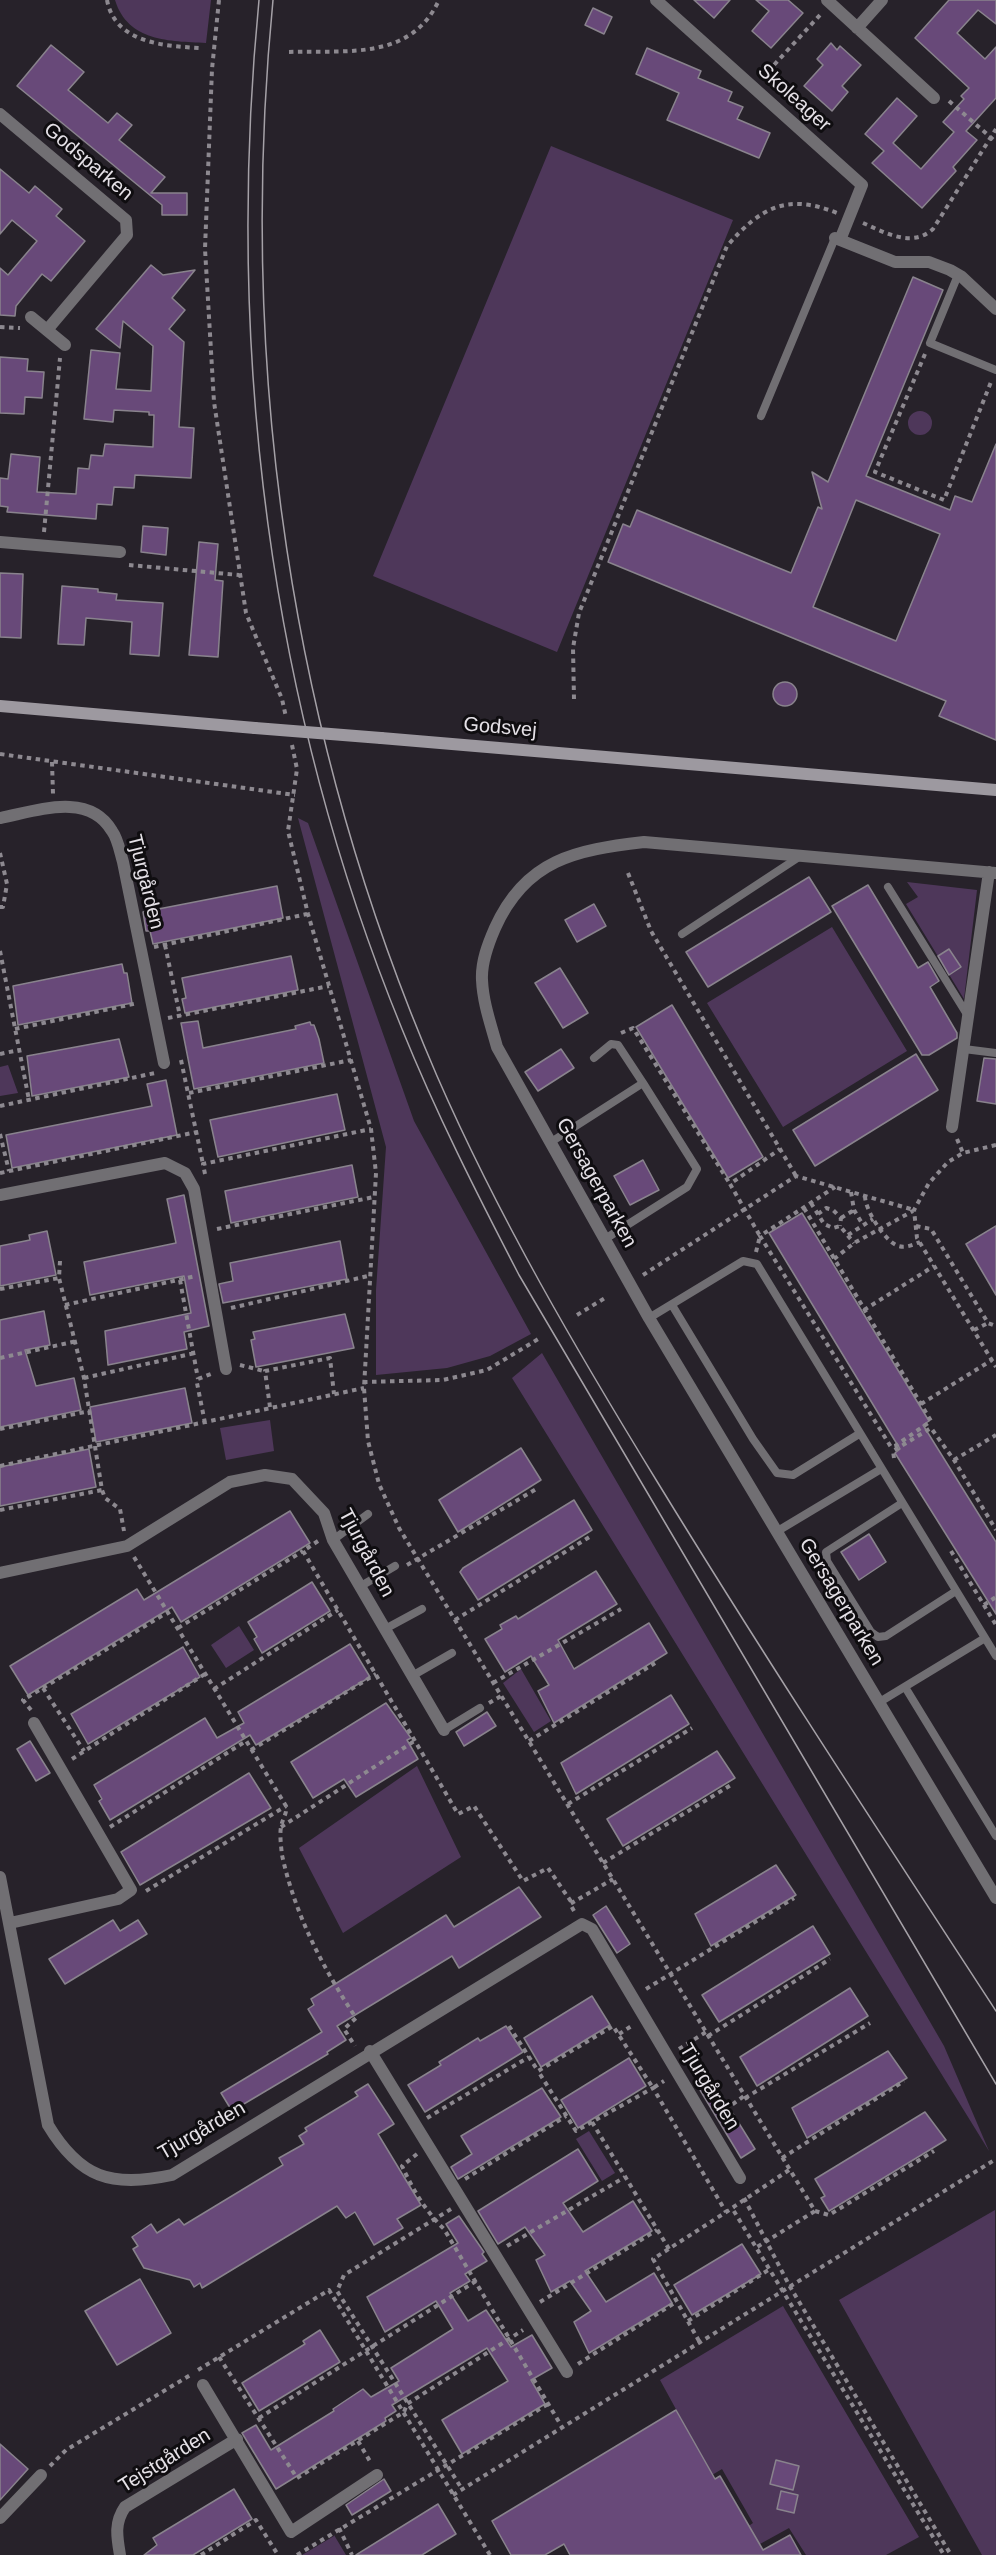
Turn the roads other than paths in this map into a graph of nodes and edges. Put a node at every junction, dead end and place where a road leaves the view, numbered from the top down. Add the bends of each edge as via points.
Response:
1 (656, 0) edge
2 (882, 0) edge
3 (829, 2) edge
4 (857, 28) junction
5 (934, 98) road end
6 (0, 114) edge
7 (837, 239) junction
8 (958, 274) junction
9 (996, 309) edge
10 (31, 317) dead end
11 (47, 330) junction
12 (65, 345) road end
13 (996, 370) edge
14 (761, 416) dead end
15 (0, 542) edge
16 (120, 552) road end
17 (0, 706) edge
18 (996, 790) edge
19 (0, 818) edge
20 (803, 854) junction
21 (993, 872) edge
22 (888, 887) dead end
23 (682, 933) dead end
24 (968, 1016) junction
25 (964, 1048) junction
26 (996, 1053) edge
27 (594, 1058) dead end
28 (168, 1068) road end
29 (643, 1083) junction
30 (952, 1127) dead end
31 (551, 1143) junction
32 (0, 1195) edge
33 (605, 1239) junction
34 (672, 1305) junction
35 (649, 1318) junction
36 (226, 1369) dead end
37 (859, 1434) junction
38 (881, 1468) junction
39 (902, 1503) junction
40 (368, 1514) dead end
41 (776, 1532) junction
42 (332, 1536) junction
43 (395, 1566) road end
44 (0, 1573) edge
45 (361, 1586) junction
46 (956, 1591) junction
47 (422, 1610) dead end
48 (385, 1629) junction
49 (985, 1638) junction
50 (452, 1653) dead end
51 (996, 1656) edge
52 (412, 1676) junction
53 (904, 1687) junction
54 (878, 1703) junction
55 (480, 1708) dead end
56 (34, 1723) road end
57 (444, 1730) joint
58 (996, 1836) edge
59 (0, 1877) edge
60 (996, 1898) edge
61 (10, 1923) junction
62 (366, 2054) junction
63 (740, 2178) road end
64 (567, 2372) road end
65 (203, 2385) dead end
66 (237, 2439) junction
67 (41, 2475) road end
68 (377, 2475) road end
69 (0, 2518) edge
70 (120, 2555) edge

1 - 7 street, Skoleager via 862,185
2 - 4 street
3 - 4 street
4 - 5 street
6 - 11 street, Godsparken via 126,220 127,235
7 - 8 street via 895,262 929,262
7 - 14 lane
8 - 9 street
8 - 13 lane via 930,343
10 - 11 street
11 - 12 street
15 - 16 street
17 - 18 street, Godsvej, bridge
19 - 28 street, Tjurgården via 74,806 100,815 113,832
20 - 21 street, Gersagerparken
20 - 23 lane
20 - 31 street, Gersagerparken via 644,842 591,848 550,864 520,886 487,947 482,978 498,1047
21 - 24 street, Gersagerparken
22 - 24 lane
24 - 25 street, Gersagerparken
25 - 26 lane
25 - 30 street, Gersagerparken
27 - 29 lane via 611,1044 618,1045
29 - 31 lane
29 - 33 lane via 697,1169 687,1187
31 - 33 street, Gersagerparken
32 - 36 street via 165,1162 185,1173 194,1190
33 - 35 street, Gersagerparken
34 - 35 lane
34 - 37 lane via 777,1473 793,1475
34 - 37 lane via 743,1261 757,1264
35 - 41 street, Gersagerparken
37 - 38 lane
38 - 39 lane
38 - 41 lane
39 - 46 lane
39 - 46 lane via 826,1552 827,1561 875,1635 886,1636
40 - 42 lane
41 - 54 street, Gersagerparken
42 - 44 street, Tjurgården via 324,1513 292,1479 265,1475 230,1482 127,1546
42 - 45 street, Tjurgården
43 - 45 lane
45 - 48 street, Tjurgården
46 - 49 lane
47 - 48 lane
48 - 52 street, Tjurgården
49 - 51 lane
49 - 53 lane
50 - 52 lane
52 - 57 street, Tjurgården
53 - 54 lane
53 - 58 lane
54 - 60 street, Gersagerparken
55 - 57 lane, Tjurgården
56 - 61 street via 131,1890 118,1899
59 - 61 street, Tjurgården
61 - 62 street, Tjurgården via 48,2125 64,2151 86,2170 110,2179 140,2182 172,2175
62 - 63 street, Tjurgården via 582,1924 592,1929
62 - 64 street via 415,2125
65 - 66 street, Tejstgården
66 - 68 street, Tejstgården via 291,2532
66 - 70 street, Tejstgården via 125,2507 117,2526
67 - 69 street

